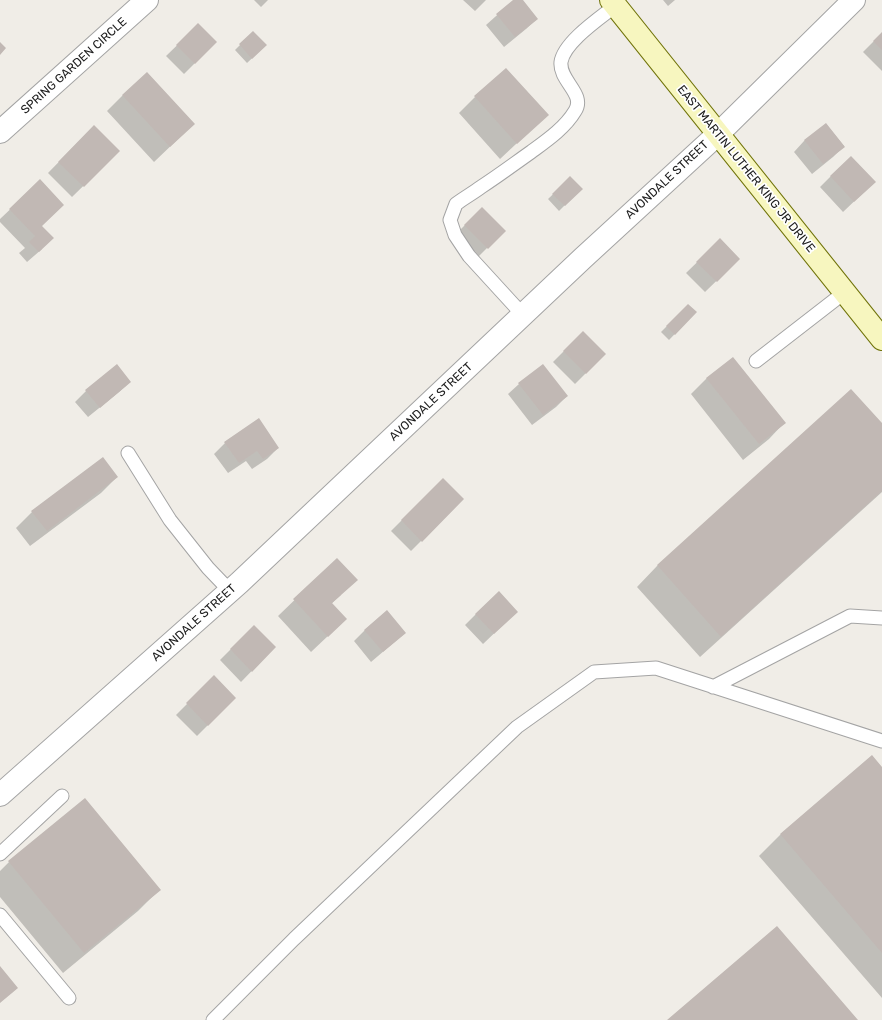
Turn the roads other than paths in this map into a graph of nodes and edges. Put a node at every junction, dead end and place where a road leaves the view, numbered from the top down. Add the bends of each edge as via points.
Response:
1 (148, 0) edge
2 (854, 0) edge
3 (613, 3) edge
4 (0, 132) edge
5 (718, 134) junction
6 (845, 292) junction
7 (523, 314) junction
8 (882, 339) edge
9 (756, 361) dead end
10 (128, 453) dead end
11 (230, 591) junction
12 (882, 618) edge
13 (713, 687) junction
14 (882, 741) edge
15 (0, 795) edge
16 (62, 796) dead end
17 (0, 854) edge
18 (0, 915) edge
19 (69, 998) dead end
20 (218, 1019) edge

1 - 4 street, SPRING GARDEN CIRCLE
2 - 5 street, AVONDALE STREET
3 - 5 main road, EAST MARTIN LUTHER KING JR DRIVE
3 - 7 lane via 573,42 561,62 562,73 578,101 576,110 567,122 548,140 456,204 450,220 455,236 468,256
5 - 6 main road, EAST MARTIN LUTHER KING JR DRIVE
5 - 7 street, AVONDALE STREET
6 - 8 main road, EAST MARTIN LUTHER KING JR DRIVE
6 - 9 lane
7 - 11 street, AVONDALE STREET
10 - 11 lane via 170,520
11 - 15 street, AVONDALE STREET
12 - 13 lane via 850,616
13 - 14 lane
13 - 20 lane via 656,668 594,672 517,728 294,939
16 - 17 lane
18 - 19 lane

